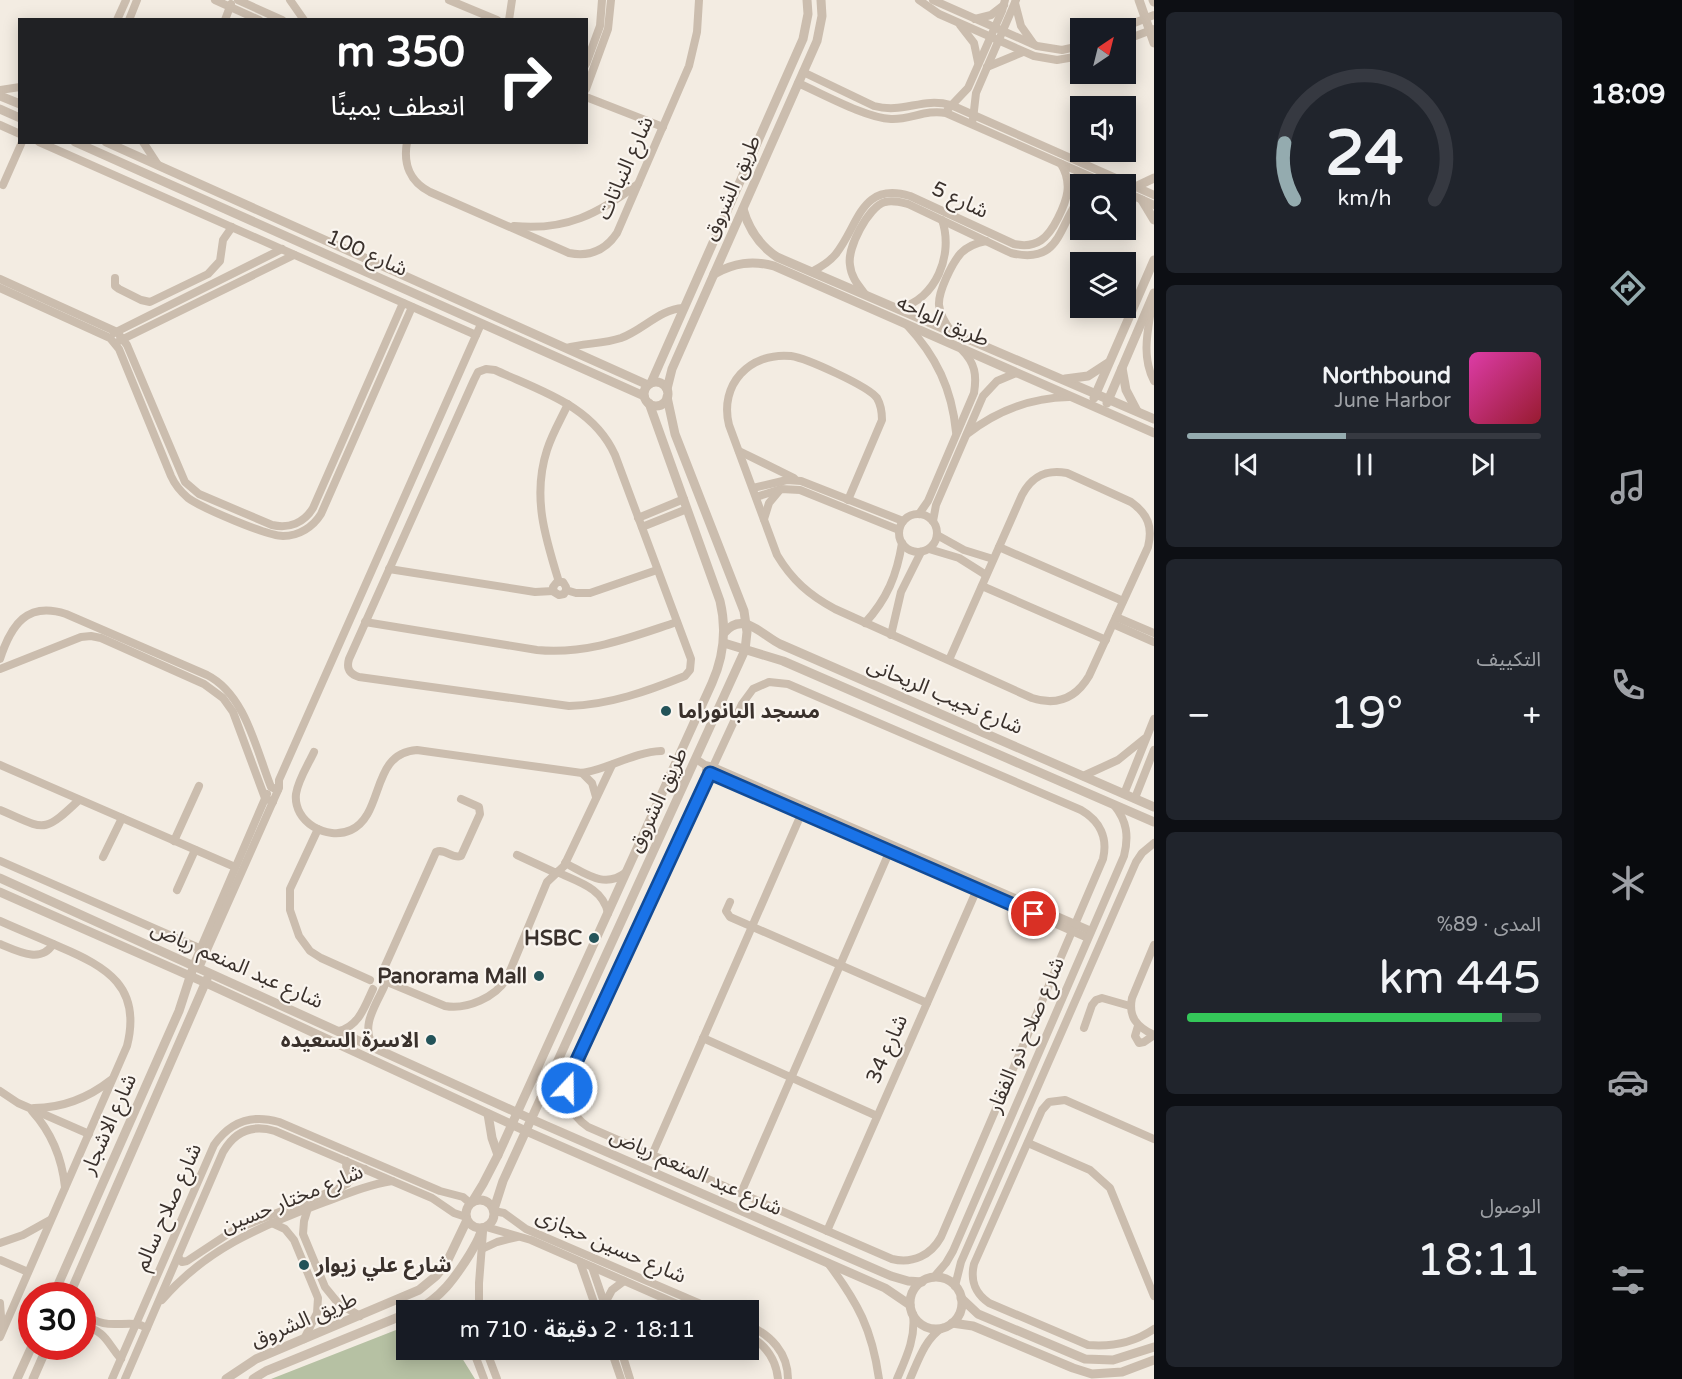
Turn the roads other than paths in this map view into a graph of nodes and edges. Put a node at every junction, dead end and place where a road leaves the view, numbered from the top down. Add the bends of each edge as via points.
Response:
1 (126, 0) edge
2 (137, 0) edge
3 (214, 0) edge
4 (290, 0) edge
5 (449, 0) edge
6 (512, 0) edge
7 (602, 0) edge
8 (611, 0) edge
9 (699, 0) edge
10 (807, 0) edge
11 (821, 0) edge
12 (919, 0) edge
13 (933, 0) edge
14 (1139, 0) edge
15 (1016, 1) edge
16 (234, 2) edge
17 (1005, 2) edge
18 (1150, 17) edge
19 (118, 18) edge
20 (130, 18) edge
21 (226, 18) edge
22 (256, 18) edge
23 (277, 18) edge
24 (303, 18) edge
25 (492, 18) edge
26 (509, 18) edge
27 (975, 18) junction
28 (954, 21) junction
29 (1136, 22) edge
30 (999, 29) junction
31 (1152, 29) edge
32 (1136, 35) edge
33 (995, 39) junction
34 (1154, 43) edge
35 (1036, 46) junction
36 (1070, 48) edge
37 (1023, 52) junction
38 (1070, 58) edge
39 (588, 59) edge
40 (979, 63) junction
41 (987, 67) junction
42 (803, 72) junction
43 (798, 83) junction
44 (588, 84) edge
45 (18, 87) edge
46 (0, 90) edge
47 (0, 96) edge
48 (588, 98) edge
49 (18, 103) edge
50 (951, 105) junction
51 (0, 109) edge
52 (946, 113) junction
53 (18, 115) edge
54 (973, 120) junction
55 (0, 125) edge
56 (663, 127) junction
57 (18, 133) edge
58 (21, 144) edge
59 (44, 144) edge
60 (80, 144) edge
61 (110, 144) edge
62 (144, 144) edge
63 (407, 144) edge
64 (123, 150) junction
65 (118, 161) junction
66 (1061, 164) junction
67 (159, 166) junction
68 (1084, 174) edge
69 (1104, 174) edge
70 (1154, 178) edge
71 (1136, 182) edge
72 (639, 183) junction
73 (3, 185) dead end
74 (1136, 187) edge
75 (1068, 189) joint
76 (1154, 195) edge
77 (1136, 197) edge
78 (1142, 200) junction
79 (1154, 205) edge
80 (743, 209) junction
81 (935, 212) junction
82 (1070, 217) edge
83 (942, 220) junction
84 (1154, 220) edge
85 (507, 225) junction
86 (232, 227) junction
87 (986, 241) junction
88 (1006, 241) junction
89 (282, 249) junction
90 (840, 249) junction
91 (1002, 249) junction
92 (850, 253) junction
93 (294, 255) junction
94 (1154, 260) edge
95 (788, 261) junction
96 (784, 271) junction
97 (813, 271) junction
98 (714, 274) junction
99 (0, 279) edge
100 (116, 279) dead end
101 (198, 279) junction
102 (0, 288) edge
103 (205, 292) junction
104 (865, 294) junction
105 (1154, 294) edge
106 (167, 295) junction
107 (30, 297) junction
108 (403, 303) junction
109 (888, 304) junction
110 (171, 306) junction
111 (412, 307) junction
112 (683, 308) junction
113 (898, 308) junction
114 (883, 315) junction
115 (481, 324) junction
116 (906, 324) junction
117 (951, 331) junction
118 (117, 332) junction
119 (476, 334) junction
120 (108, 337) junction
121 (123, 339) junction
122 (971, 339) junction
123 (115, 343) junction
124 (566, 348) junction
125 (964, 350) junction
126 (1109, 362) junction
127 (1122, 367) junction
128 (1016, 373) junction
129 (1063, 379) junction
130 (1154, 381) edge
131 (650, 384) junction
132 (667, 393) junction
133 (1096, 394) junction
134 (1072, 397) junction
135 (1109, 399) junction
136 (647, 400) junction
137 (568, 404) junction
138 (1091, 405) junction
139 (358, 408) junction
140 (366, 411) junction
141 (1104, 411) junction
142 (1137, 411) junction
143 (1154, 419) edge
144 (1154, 433) edge
145 (955, 435) junction
146 (965, 438) junction
147 (739, 451) junction
148 (801, 481) junction
149 (781, 489) junction
150 (755, 492) junction
151 (684, 499) junction
152 (848, 500) junction
153 (687, 509) junction
154 (919, 514) junction
155 (638, 518) junction
156 (764, 521) junction
157 (903, 521) junction
158 (933, 521) junction
159 (642, 527) junction
160 (899, 530) junction
161 (937, 536) junction
162 (902, 543) junction
163 (999, 547) junction
164 (925, 550) junction
165 (993, 559) junction
166 (389, 569) junction
167 (657, 570) junction
168 (986, 575) junction
169 (559, 582) junction
170 (982, 586) junction
171 (554, 591) junction
172 (566, 591) junction
173 (1123, 601) junction
174 (1114, 621) junction
175 (366, 622) junction
176 (677, 622) junction
177 (865, 623) junction
178 (746, 624) junction
179 (1154, 633) edge
180 (891, 635) junction
181 (724, 638) junction
182 (114, 639) junction
183 (1106, 640) junction
184 (1154, 642) edge
185 (745, 650) junction
186 (803, 654) junction
187 (0, 659) edge
188 (949, 660) junction
189 (799, 667) junction
190 (0, 669) edge
191 (900, 696) junction
192 (895, 709) junction
193 (1154, 720) edge
194 (1148, 736) junction
195 (1154, 750) edge
196 (661, 751) dead end
197 (314, 752) dead end
198 (679, 756) junction
199 (694, 763) junction
200 (0, 765) edge
201 (612, 765) junction
202 (711, 770) junction
203 (582, 773) junction
204 (1083, 776) junction
205 (199, 786) dead end
206 (275, 788) junction
207 (1124, 794) junction
208 (596, 797) junction
209 (1135, 798) junction
210 (461, 799) dead end
211 (79, 800) junction
212 (269, 800) junction
213 (1113, 804) junction
214 (1154, 807) edge
215 (0, 810) edge
216 (804, 810) junction
217 (122, 819) junction
218 (1154, 822) edge
219 (318, 829) junction
220 (174, 841) junction
221 (1154, 843) edge
222 (891, 848) junction
223 (195, 850) junction
224 (517, 855) dead end
225 (103, 857) dead end
226 (0, 861) edge
227 (565, 863) junction
228 (235, 867) junction
229 (626, 872) junction
230 (556, 873) junction
231 (0, 878) edge
232 (1113, 880) junction
233 (1126, 885) junction
234 (978, 886) junction
235 (177, 890) dead end
236 (0, 892) edge
237 (730, 902) dead end
238 (608, 914) junction
239 (0, 921) edge
240 (752, 928) junction
241 (1074, 928) junction
242 (1090, 934) junction
243 (0, 944) edge
244 (53, 944) junction
245 (1154, 945) edge
246 (203, 950) junction
247 (1154, 963) edge
248 (840, 965) junction
249 (1145, 966) junction
250 (196, 967) junction
251 (210, 973) junction
252 (190, 976) junction
253 (370, 980) junction
254 (383, 981) junction
255 (206, 983) junction
256 (373, 989) junction
257 (1064, 995) junction
258 (1076, 999) junction
259 (927, 1003) junction
260 (1130, 1006) junction
261 (1138, 1026) junction
262 (1084, 1028) dead end
263 (336, 1029) junction
264 (1154, 1035) edge
265 (704, 1038) junction
266 (328, 1039) junction
267 (375, 1048) junction
268 (401, 1060) junction
269 (396, 1071) junction
270 (791, 1077) junction
271 (113, 1078) junction
272 (0, 1091) edge
273 (29, 1108) junction
274 (517, 1113) junction
275 (488, 1114) junction
276 (877, 1116) junction
277 (531, 1119) junction
278 (512, 1125) junction
279 (526, 1131) junction
280 (89, 1134) junction
281 (1154, 1139) edge
282 (1028, 1143) junction
283 (498, 1155) junction
284 (652, 1155) junction
285 (346, 1161) junction
286 (365, 1169) junction
287 (392, 1181) junction
288 (347, 1184) junction
289 (65, 1188) junction
290 (741, 1193) junction
291 (707, 1196) junction
292 (471, 1203) junction
293 (702, 1207) junction
294 (308, 1208) junction
295 (494, 1210) junction
296 (51, 1219) junction
297 (466, 1219) junction
298 (272, 1223) junction
299 (484, 1228) junction
300 (827, 1231) junction
301 (522, 1237) junction
302 (77, 1242) junction
303 (0, 1243) edge
304 (90, 1248) junction
305 (482, 1249) junction
306 (178, 1257) junction
307 (0, 1260) edge
308 (827, 1262) junction
309 (588, 1263) junction
310 (946, 1263) junction
311 (958, 1269) junction
312 (28, 1272) junction
313 (934, 1277) junction
314 (903, 1280) junction
315 (624, 1281) junction
316 (59, 1282) edge
317 (76, 1282) edge
318 (922, 1282) junction
319 (955, 1286) junction
320 (897, 1294) junction
321 (1154, 1296) edge
322 (961, 1298) junction
323 (433, 1300) edge
324 (479, 1300) edge
325 (595, 1300) edge
326 (603, 1300) edge
327 (608, 1300) edge
328 (668, 1300) edge
329 (687, 1300) edge
330 (0, 1304) edge
331 (157, 1305) junction
332 (911, 1310) junction
333 (975, 1312) junction
334 (360, 1316) junction
335 (396, 1318) edge
336 (96, 1319) edge
337 (137, 1323) junction
338 (952, 1323) junction
339 (969, 1325) junction
340 (147, 1328) junction
341 (942, 1328) junction
342 (1154, 1329) edge
343 (96, 1330) edge
344 (759, 1330) edge
345 (1, 1335) edge
346 (912, 1337) junction
347 (304, 1339) junction
348 (759, 1343) edge
349 (927, 1343) junction
350 (287, 1346) junction
351 (1154, 1347) edge
352 (121, 1359) junction
353 (26, 1360) edge
354 (41, 1360) edge
355 (293, 1360) junction
356 (476, 1360) edge
357 (490, 1360) edge
358 (614, 1360) edge
359 (624, 1360) edge
360 (1154, 1360) edge
361 (17, 1379) edge
362 (33, 1379) edge
363 (112, 1379) edge
364 (125, 1379) edge
365 (226, 1379) edge
366 (254, 1379) edge
367 (484, 1379) edge
368 (497, 1379) edge
369 (621, 1379) edge
370 (630, 1379) edge
371 (778, 1379) edge
372 (788, 1379) edge
373 (879, 1379) edge
374 (897, 1379) edge
375 (910, 1379) edge

1 - 19 street
2 - 20 street
3 - 16 street
4 - 24 street
5 - 25 street
6 - 26 street
7 - 39 street via 597,38
8 - 44 street via 608,29
9 - 56 street, شارع النباتات via 692,57
10 - 112 street, طريق الشروق via 803,39
11 - 42 street, طريق الشروق via 820,29
12 - 28 street
13 - 27 street
14 - 18 street
15 - 30 street
15 - 35 street via 1021,26
16 - 21 street
16 - 22 street
16 - 23 street
17 - 27 street via 991,15
17 - 30 street
18 - 29 street
18 - 31 street
27 - 30 street
28 - 33 street
28 - 40 street via 969,34
30 - 33 street
30 - 35 street
31 - 32 street
31 - 34 street
33 - 37 street
33 - 40 street
33 - 41 street
35 - 36 street
37 - 38 street via 1046,59
37 - 41 street
40 - 50 street via 968,87
41 - 54 street via 976,93
42 - 43 street, طريق الشروق
42 - 50 street via 885,109 926,102
43 - 52 street via 879,118 899,119 932,111
43 - 80 street, طريق الشروق
45 - 46 street
47 - 49 street
48 - 56 street
50 - 52 street
50 - 54 street
51 - 53 street
52 - 54 street
54 - 66 street
54 - 69 street
55 - 57 street
56 - 72 street, شارع النباتات
58 - 73 street
59 - 86 street
60 - 65 street, شارع 100
61 - 64 street, شارع 100
62 - 67 street
63 - 85 street, شارع النباتات via 406,163 419,185
64 - 65 street
64 - 67 street, شارع 100
65 - 115 street, شارع 100
66 - 68 street
66 - 75 street
67 - 124 street, شارع 100
70 - 71 street
72 - 85 street via 608,206 576,220 543,227
72 - 85 street, شارع النباتات via 617,233 607,246 593,253 569,253
74 - 76 street
75 - 88 street, شارع 5 via 1066,203 1048,236 1032,245
77 - 78 street
78 - 79 street
78 - 84 street
80 - 95 street, طريق الواحه via 759,242
80 - 98 street, طريق الشروق
81 - 83 street, شارع 5
81 - 88 street, شارع 5
81 - 90 street, شارع 5 via 899,193 875,197 858,214
81 - 92 street, شارع 5 via 896,201 884,202 866,219
82 - 91 street, شارع 5 via 1059,238 1038,254 1020,255
83 - 87 street, شارع 5
83 - 113 street via 947,247 932,287 918,302
86 - 89 street
86 - 101 street via 223,240 218,265
87 - 91 street, شارع 5
87 - 117 street via 960,254 941,291 941,313
88 - 91 street
89 - 93 street
89 - 103 street
90 - 92 street
90 - 97 street, شارع 5
92 - 104 street via 852,275
93 - 103 street
93 - 108 street
94 - 126 street
95 - 96 street
95 - 97 street, طريق الواحه
96 - 98 street, طريق الواحه via 746,262
96 - 114 street, طريق الواحه
97 - 104 street, طريق الواحه
98 - 132 street, طريق الشروق via 669,375
99 - 107 street
100 - 106 street via 117,288 144,301 153,302
101 - 103 street
101 - 106 street
102 - 107 street
103 - 110 street
103 - 121 street
104 - 109 street, طريق الواحه
105 - 127 street
105 - 130 street via 1145,345
106 - 110 street
107 - 118 street
107 - 120 street
108 - 111 street
108 - 139 street
109 - 113 street, طريق الواحه
109 - 114 street
110 - 118 street
111 - 119 street
111 - 140 street
112 - 124 street via 666,312 619,338
112 - 131 street, طريق الشروق
113 - 117 street, طريق الواحه
114 - 116 street, طريق الواحه
115 - 119 street
115 - 136 street, شارع 100
116 - 125 street, طريق الواحه
116 - 145 street via 942,374 954,412
117 - 122 street, طريق الواحه
118 - 120 street
118 - 121 street
119 - 206 street
120 - 123 street
121 - 123 street
121 - 139 street via 185,482 199,494 272,525 291,526 311,512
122 - 125 street
122 - 129 street, طريق الواحه
123 - 140 street via 179,489 194,502 272,535 295,535 318,519
124 - 131 street, شارع 100
125 - 128 street, طريق الواحه
125 - 145 street via 976,381
126 - 129 street via 1088,376
126 - 133 street
127 - 135 street
127 - 142 street via 1126,390
128 - 134 street, طريق الواحه
128 - 146 street via 989,388
129 - 133 street, طريق الواحه
131 - 132 street via 658,382
131 - 136 street via 645,390
132 - 136 street via 660,405
132 - 178 street, طريق الشروق via 675,434
133 - 135 street, طريق الواحه
133 - 138 street
134 - 138 street, طريق الواحه
134 - 146 street via 1015,406 989,418
135 - 141 street
135 - 142 street, طريق الواحه
136 - 151 street, طريق الشروق
137 - 155 street via 590,419 608,440
137 - 166 street via 495,370 478,372
137 - 169 street via 547,449 540,485 542,522
138 - 141 street, طريق الواحه
139 - 140 street
141 - 144 street, طريق الواحه
142 - 143 street, طريق الواحه
145 - 146 street
145 - 154 street
146 - 158 street
147 - 148 street
147 - 150 street
147 - 152 street via 726,413 728,394 738,377 770,358 792,356 807,361 871,392 882,410 879,430
148 - 150 street via 787,480
148 - 152 street
149 - 150 street
149 - 156 street via 769,503
149 - 160 street via 810,493
150 - 156 street
151 - 153 street, طريق الشروق
151 - 155 street
152 - 157 street
153 - 159 street
153 - 181 street, طريق الشروق via 720,601
154 - 157 street
154 - 158 street
155 - 159 street
156 - 177 street via 777,555 801,587 817,600
157 - 160 street
158 - 161 street
159 - 167 street
160 - 162 street
161 - 164 street
161 - 165 street
162 - 164 street via 910,550
162 - 177 street via 895,579
163 - 165 street
163 - 173 street
163 - 173 street via 1027,485 1045,472 1066,473 1131,502 1147,517 1151,537
164 - 168 street via 960,558
164 - 180 street via 901,591
165 - 168 street
166 - 171 street via 535,592
166 - 175 street
167 - 172 street via 590,593
167 - 176 street
168 - 170 street
169 - 171 street
169 - 172 street via 564,583
170 - 183 street
170 - 188 street
171 - 172 street via 561,595
173 - 174 street
174 - 179 street
174 - 183 street
174 - 184 street
175 - 176 street via 560,651 606,645
175 - 176 street via 348,663 348,669 356,676 569,706 627,697 685,676 691,663
177 - 180 street
178 - 181 street via 734,625
178 - 185 street, طريق الشروق
178 - 186 street, شارع نجيب الريحانى
180 - 188 street
181 - 185 street, شارع نجيب الريحانى
181 - 198 street, طريق الشروق via 718,671
182 - 187 street via 60,612 38,611 24,616 14,626
182 - 190 street via 86,636
182 - 206 street via 207,675 230,691
182 - 212 street via 204,684 223,698 233,712
183 - 188 street via 1083,685 1054,702 1032,698
185 - 189 street, شارع نجيب الريحانى
185 - 199 street, طريق الشروق
186 - 189 street
186 - 191 street, شارع نجيب الريحانى
189 - 192 street, شارع نجيب الريحانى
191 - 192 street
191 - 204 street, شارع نجيب الريحانى
192 - 213 street, شارع نجيب الريحانى
193 - 194 street
194 - 204 street via 1118,760
194 - 207 street
195 - 209 street
196 - 201 street
197 - 219 street via 296,797 304,819
198 - 199 street
198 - 229 street, طريق الشروق
199 - 202 street
199 - 277 street, طريق الشروق
200 - 211 street
201 - 203 street
201 - 208 street
202 - 216 street
202 - 241 street via 748,693 763,683 782,682 1070,806 1093,818 1105,844 1103,859
202 - 284 street via 567,1088 568,1103 581,1122
203 - 208 street via 592,783
203 - 219 street via 411,750 395,757 387,766 359,824 339,833
204 - 207 street, شارع نجيب الريحانى
205 - 220 street
206 - 212 street
207 - 209 street, شارع نجيب الريحانى
208 - 227 street
209 - 214 street, شارع نجيب الريحانى
210 - 254 street via 480,809 476,824 460,857 436,852
211 - 215 street via 54,823 44,826
211 - 217 street
212 - 228 street
212 - 246 street
213 - 218 street, شارع نجيب الريحانى
213 - 232 street, شارع صلاح ذو الفقار via 1127,834 1124,856
216 - 222 street
216 - 240 street
217 - 220 street
217 - 225 street
219 - 253 street via 289,894 290,910 302,941 315,955
220 - 223 street
221 - 233 street, شارع صلاح ذو الفقار via 1142,853
222 - 234 street
222 - 248 street
223 - 228 street
223 - 235 street
224 - 230 street
226 - 246 street
227 - 229 street via 602,880 613,880
227 - 230 street
228 - 246 street
229 - 238 street, طريق الشروق
230 - 238 street via 595,891 603,898
230 - 254 street via 547,882 507,978 491,996 449,1007
231 - 250 street, شارع عبد المنعم رياض
232 - 233 street
232 - 242 street, شارع صلاح ذو الفقار
233 - 258 street, شارع صلاح ذو الفقار
234 - 241 street
234 - 259 street, شارع 34
236 - 252 street, شارع عبد المنعم رياض
237 - 240 street via 727,915
238 - 274 street, طريق الشروق
239 - 244 street
240 - 248 street
240 - 265 street
241 - 242 street
241 - 300 street via 938,1242 918,1258 898,1260
242 - 257 street, شارع صلاح ذو الفقار
243 - 244 street via 37,956
244 - 271 street via 99,964 124,994 130,1013 130,1033
245 - 249 street
246 - 250 street
247 - 249 street
248 - 259 street
248 - 270 street
249 - 260 street
250 - 251 street, شارع عبد المنعم رياض
250 - 252 street, شارع الاشجار
251 - 255 street, شارع الاشجار
251 - 263 street, شارع عبد المنعم رياض
252 - 255 street, شارع عبد المنعم رياض
252 - 302 street, شارع الاشجار via 179,1011
253 - 254 street via 376,975
253 - 256 street
254 - 256 street via 377,990
254 - 267 street via 367,1027
255 - 266 street, شارع عبد المنعم رياض
255 - 304 street, شارع الاشجار
256 - 263 street via 356,1022 348,1028
257 - 258 street
257 - 310 street, شارع صلاح ذو الفقار
258 - 311 street, شارع صلاح ذو الفقار
259 - 276 street, شارع 34
260 - 261 street
260 - 262 street via 1102,998 1096,1000
261 - 264 street
261 - 264 street via 1135,1036 1139,1042
263 - 266 street
263 - 267 street, شارع عبد المنعم رياض
265 - 270 street
265 - 284 street
266 - 269 street, شارع عبد المنعم رياض
267 - 268 street, شارع عبد المنعم رياض
268 - 269 street
268 - 274 street, شارع عبد المنعم رياض
269 - 275 street, شارع عبد المنعم رياض
270 - 276 street
270 - 290 street
271 - 273 street via 74,1101
271 - 280 street
272 - 273 street
273 - 280 street
273 - 289 street via 54,1145
274 - 277 street, شارع عبد المنعم رياض
274 - 278 street, طريق الشروق
275 - 278 street, شارع عبد المنعم رياض
275 - 283 street
276 - 300 street, شارع 34
277 - 279 street, طريق الشروق
277 - 291 street, شارع عبد المنعم رياض
278 - 279 street, شارع عبد المنعم رياض
278 - 283 street, طريق الشروق
279 - 293 street, شارع عبد المنعم رياض
279 - 295 street, طريق الشروق
280 - 289 street
281 - 282 street via 1059,1099 1045,1105
282 - 321 street via 1090,1170 1110,1188
282 - 342 street via 974,1264 973,1279 978,1293 989,1303 1088,1345 1124,1343
283 - 292 street, طريق الشروق
284 - 290 street
285 - 286 street, شارع صلاح سالم
285 - 288 street
285 - 306 street, شارع صلاح سالم via 265,1128 236,1136 223,1152
286 - 287 street, شارع صلاح سالم
286 - 288 street, شارع مختار حسين
287 - 294 street, شارع مختار حسين via 369,1185
287 - 297 street, شارع صلاح سالم via 432,1198
288 - 306 street, شارع مختار حسين via 249,1223 185,1262
289 - 296 street
290 - 300 street
291 - 293 street
291 - 314 street, شارع عبد المنعم رياض
292 - 295 street via 484,1200
292 - 297 street
292 - 337 street, شارع صلاح سالم via 279,1122 258,1118 237,1123 214,1145
293 - 308 street, شارع عبد المنعم رياض
294 - 298 street, شارع مختار حسين
294 - 334 street via 303,1234 324,1287 338,1303
295 - 299 street via 493,1220
295 - 309 street, شارع حسين حجازى
296 - 303 street
296 - 312 street
297 - 299 street via 473,1227
297 - 334 street, طريق الشروق via 446,1264 429,1282 408,1296
298 - 331 street, شارع مختار حسين via 207,1257
298 - 347 street via 285,1229 294,1240 318,1298 318,1313
299 - 301 street, شارع حسين حجازى
299 - 305 street
299 - 323 street via 450,1284
301 - 305 street
301 - 309 street, شارع حسين حجازى
302 - 304 street
302 - 316 street, شارع الاشجار
304 - 317 street, شارع الاشجار
305 - 324 street
306 - 331 street, شارع صلاح سالم
307 - 312 street
308 - 320 street, شارع عبد المنعم رياض
308 - 373 street via 865,1321 874,1345
309 - 315 street, شارع حسين حجازى
309 - 325 street
309 - 326 street
309 - 329 street, شارع حسين حجازى
310 - 311 street
310 - 313 street, شارع صلاح ذو الفقار
311 - 319 street, شارع صلاح ذو الفقار
312 - 345 street
313 - 318 street
313 - 319 street
314 - 318 street, شارع عبد المنعم رياض
314 - 320 street
315 - 327 street via 612,1290
315 - 328 street, شارع حسين حجازى
318 - 332 street via 914,1289
319 - 322 street
320 - 332 street, شارع عبد المنعم رياض
322 - 333 street
322 - 338 street via 959,1315
330 - 345 street
331 - 340 street, شارع صلاح سالم
332 - 341 street via 925,1326
332 - 346 street
333 - 339 street
333 - 351 street via 1084,1359 1113,1360
334 - 347 street, طريق الشروق
335 - 355 street, طريق الشروق
336 - 337 street via 105,1324
337 - 340 street
337 - 352 street, شارع صلاح سالم
338 - 339 street
338 - 341 street
339 - 360 street via 1092,1374 1122,1372
340 - 364 street, شارع صلاح سالم
341 - 349 street
343 - 352 street via 110,1341
344 - 372 street via 777,1345
346 - 349 street
346 - 374 street
347 - 350 street, طريق الشروق
348 - 371 street via 775,1362
349 - 375 street
350 - 355 street
350 - 365 street, طريق الشروق via 256,1359
352 - 363 street, شارع صلاح سالم
353 - 361 street
354 - 362 street
355 - 366 street, طريق الشروق
356 - 367 street
357 - 368 street
358 - 369 street
359 - 370 street

